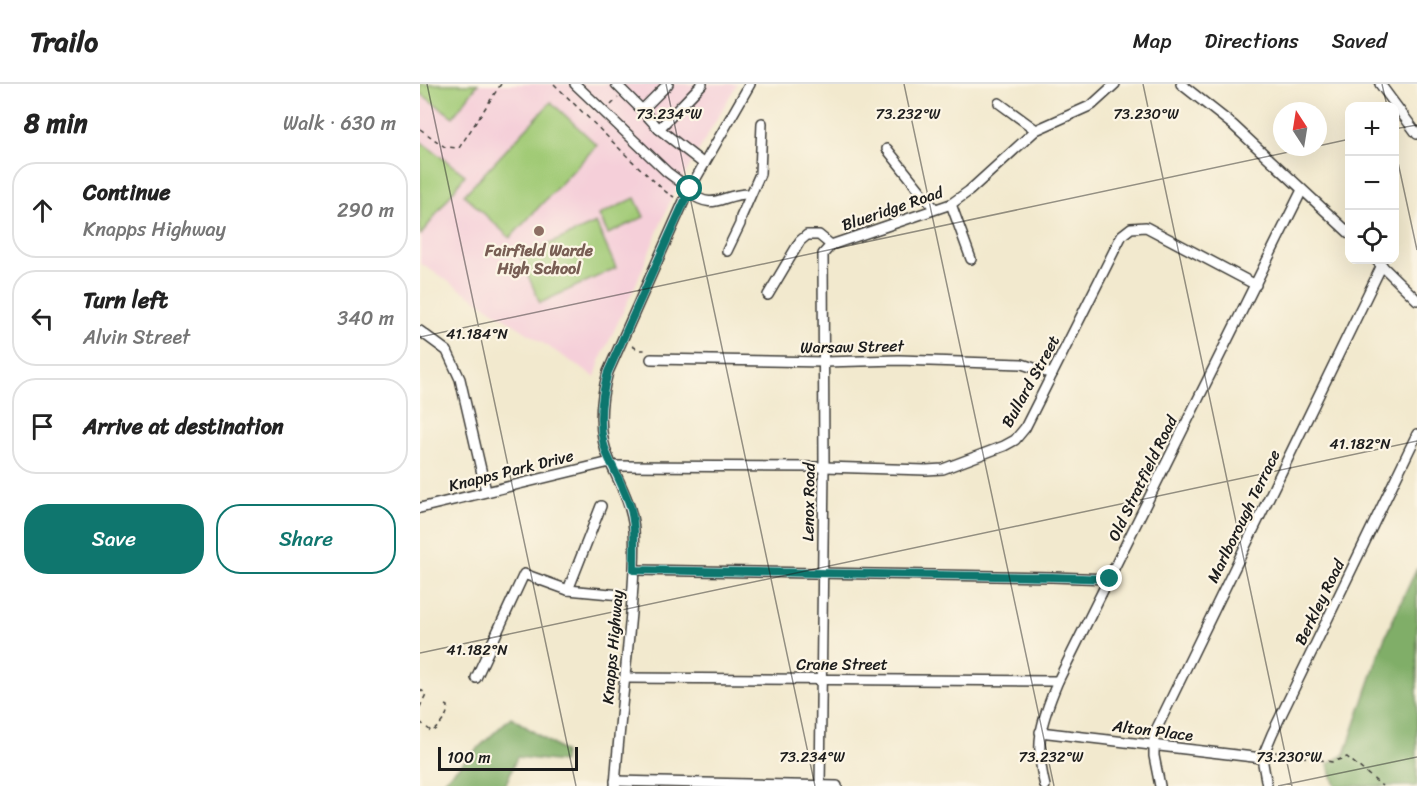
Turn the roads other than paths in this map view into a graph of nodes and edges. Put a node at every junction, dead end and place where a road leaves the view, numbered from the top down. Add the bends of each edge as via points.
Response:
1 (575, 84) edge
2 (616, 84) edge
3 (668, 84) edge
4 (702, 84) edge
5 (750, 84) edge
6 (1115, 84) edge
7 (1181, 84) edge
8 (1380, 84) edge
9 (999, 104) dead end
10 (642, 110) junction
11 (762, 123) dead end
12 (659, 129) junction
13 (1036, 130) junction
14 (1417, 134) edge
15 (888, 149) dead end
16 (704, 164) junction
17 (1302, 190) junction
18 (689, 191) junction
19 (750, 194) junction
20 (951, 204) junction
21 (934, 208) junction
22 (1345, 229) edge
23 (831, 245) junction
24 (727, 250) dead end
25 (823, 254) joint
26 (972, 259) dead end
27 (1378, 264) edge
28 (1381, 264) edge
29 (1256, 285) junction
30 (768, 295) dead end
31 (1417, 300) edge
32 (420, 331) edge
33 (652, 355) road end
34 (824, 362) junction
35 (1052, 374) junction
36 (1417, 434) edge
37 (611, 464) junction
38 (824, 467) junction
39 (486, 491) junction
40 (602, 506) dead end
41 (420, 508) edge
42 (634, 570) junction
43 (822, 572) junction
44 (1110, 579) junction
45 (568, 590) junction
46 (632, 596) junction
47 (476, 678) dead end
48 (625, 678) junction
49 (822, 679) junction
50 (1058, 681) junction
51 (1040, 732) junction
52 (1153, 746) junction
53 (1264, 754) junction
54 (615, 784) edge
55 (820, 786) edge
56 (837, 786) edge
57 (1045, 786) edge
58 (1160, 786) edge
59 (1267, 786) edge

1 - 18 street
2 - 10 street
3 - 10 street
4 - 12 street
5 - 16 street, Knapps Highway
6 - 13 street, Blueridge Road via 1092,105
7 - 17 street via 1233,125
8 - 14 street
9 - 13 street
10 - 12 street
11 - 19 street via 760,174
12 - 16 street
13 - 20 street, Blueridge Road
15 - 21 street
16 - 18 street, Knapps Highway
17 - 22 street
17 - 29 street, Old Stratfield Road
18 - 19 street via 698,200 710,203 736,194
18 - 37 street, Knapps Highway via 601,395 602,438
19 - 24 street
20 - 21 street, Blueridge Road
20 - 26 street
21 - 23 street, Blueridge Road
23 - 25 street, Blueridge Road
23 - 30 street via 819,235 807,235
25 - 34 street, Lenox Road
27 - 52 street, Marlborough Terrace via 1190,658
28 - 31 street
29 - 35 street, Bullard Street via 1146,227 1131,228 1122,235
29 - 44 street, Old Stratfield Road
32 - 39 street via 447,351 460,379
33 - 34 street, Warsaw Street
34 - 35 street, Warsaw Street via 1022,364
34 - 38 street, Lenox Road
35 - 38 street, Bullard Street via 1025,428 1004,446 944,469
36 - 53 street, Berkley Road
37 - 38 street, Bullard Street
37 - 39 street, Knapps Park Drive
37 - 42 street, Knapps Highway via 630,507
38 - 43 street, Lenox Road
39 - 41 street, Knapps Park Drive
40 - 45 street
42 - 43 street
42 - 46 street, Knapps Highway
43 - 44 street
43 - 49 street, Lenox Road
44 - 50 street, Old Stratfield Road
45 - 46 street
45 - 47 street via 524,574
46 - 48 street, Knapps Highway
48 - 49 street, Crane Street
48 - 54 street, Knapps Highway
49 - 50 street, Crane Street
49 - 55 street, Lenox Road
50 - 51 street, Old Stratfield Road
51 - 52 street, Alton Place
51 - 57 street, Old Stratfield Road via 1040,766
52 - 53 street, Alton Place
52 - 58 street, Marlborough Terrace
53 - 59 street
54 - 55 street
55 - 56 street

